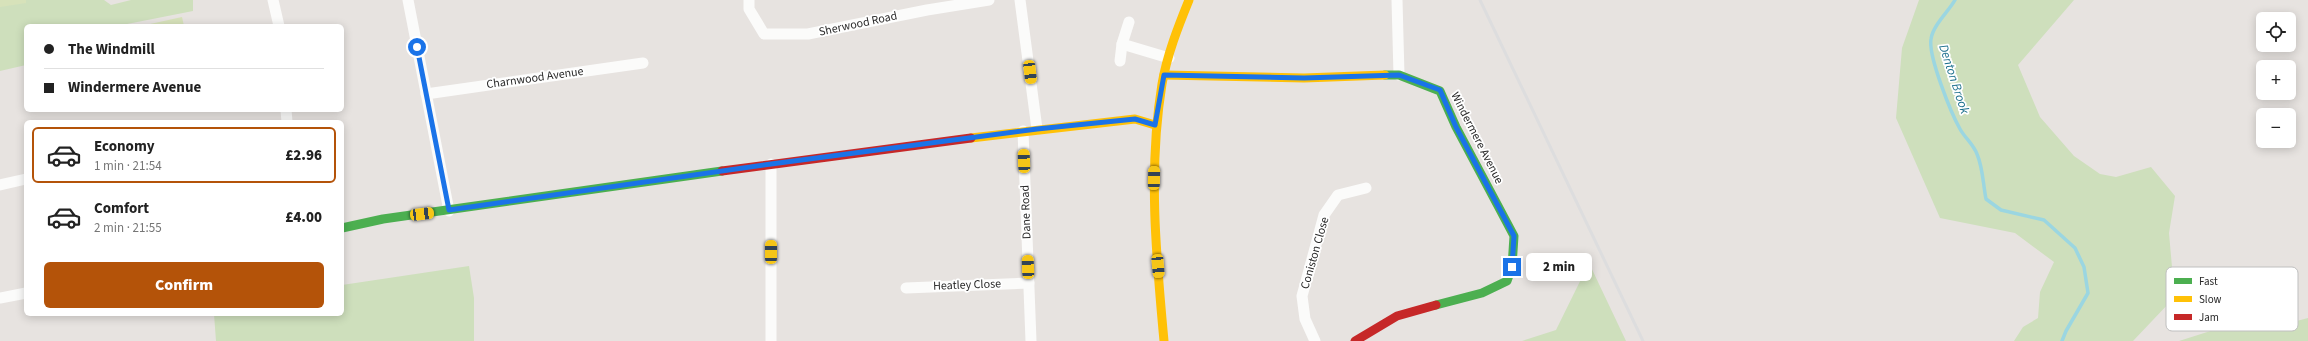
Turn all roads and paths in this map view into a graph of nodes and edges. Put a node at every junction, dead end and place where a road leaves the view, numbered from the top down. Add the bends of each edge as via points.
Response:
1 (273, 0) edge
2 (408, 0) edge
3 (749, 0) edge
4 (989, 0) edge
5 (1020, 0) edge
6 (1189, 0) edge
7 (1397, 0) edge
8 (927, 5) edge
9 (1129, 22) dead end
10 (279, 24) edge
11 (1122, 44) junction
12 (1169, 58) junction
13 (1120, 60) dead end
14 (643, 63) dead end
15 (1164, 75) junction
16 (1399, 75) junction
17 (426, 94) junction
18 (1155, 125) junction
19 (1037, 129) junction
20 (1023, 131) junction
21 (771, 164) junction
22 (24, 180) edge
23 (0, 185) edge
24 (1366, 188) dead end
25 (449, 210) junction
26 (344, 228) edge
27 (1029, 283) junction
28 (906, 288) dead end
29 (24, 292) edge
30 (0, 298) edge
31 (771, 341) edge
32 (1031, 341) edge
33 (1164, 341) edge
34 (1315, 341) edge
35 (1356, 341) edge

1 - 10 street
2 - 17 street
3 - 8 street, Sherwood Road via 749,9 764,34 808,34
4 - 8 street, Sherwood Road
5 - 19 street
6 - 12 street via 1179,21
7 - 16 street
9 - 11 street
11 - 12 street
11 - 13 street
12 - 15 street
14 - 17 street, Charnwood Avenue
15 - 16 street, Windermere Avenue via 1304,78
15 - 18 street
16 - 35 street, Windermere Avenue via 1440,90 1456,127 1514,236 1512,267 1506,281 1482,294 1397,316
17 - 25 street
18 - 19 street via 1135,119
18 - 33 street via 1157,252
19 - 20 street
20 - 21 street
20 - 27 street, Dane Road
21 - 25 street
21 - 31 street
22 - 23 street
24 - 34 street, Coniston Close via 1338,195 1324,215 1302,296 1305,319
25 - 26 street via 383,219
27 - 28 street, Heatley Close
27 - 32 street, Dane Road
29 - 30 street

